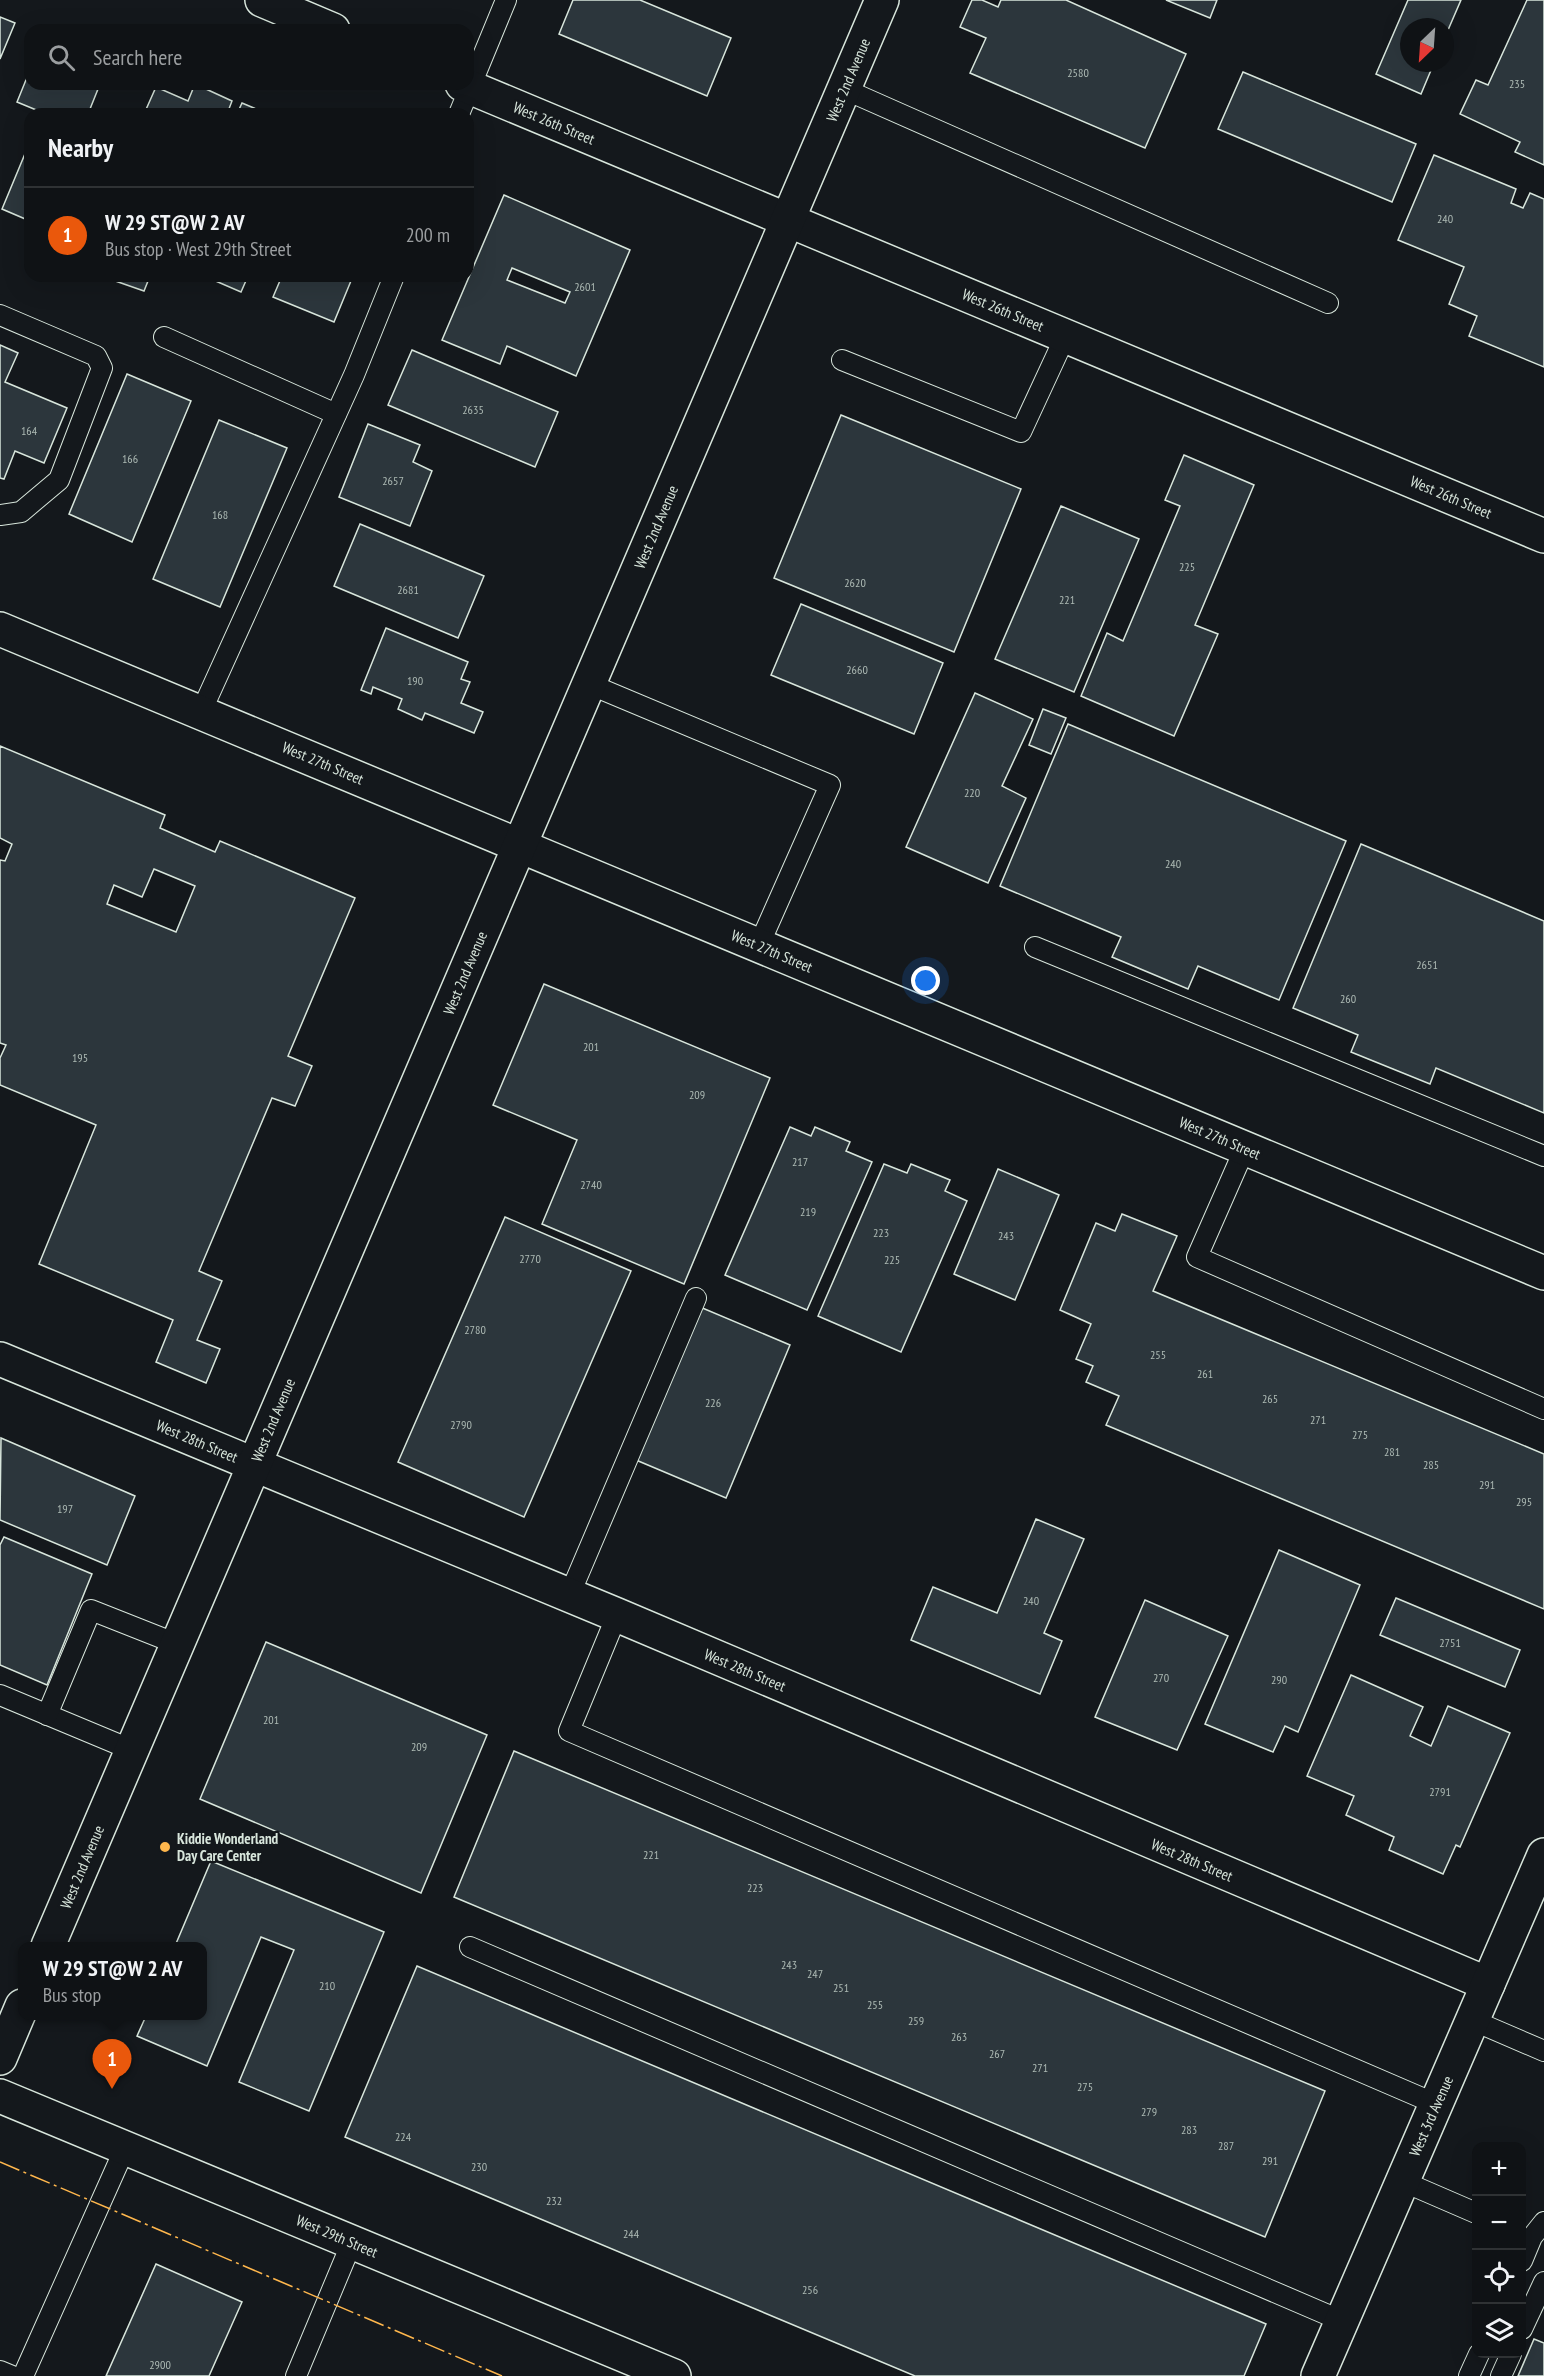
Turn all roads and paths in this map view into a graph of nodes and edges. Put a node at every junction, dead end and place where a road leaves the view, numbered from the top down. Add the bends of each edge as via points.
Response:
1 (262, 0) edge
2 (506, 0) edge
3 (882, 0) edge
4 (319, 24) edge
5 (474, 72) edge
6 (844, 88) junction
7 (464, 95) edge
8 (787, 221) junction
9 (391, 282) edge
10 (1328, 303) dead end
11 (0, 315) edge
12 (164, 337) dead end
13 (1065, 337) junction
14 (842, 360) dead end
15 (336, 414) junction
16 (0, 514) edge
17 (1544, 536) edge
18 (0, 628) edge
19 (589, 684) junction
20 (201, 712) junction
21 (520, 845) junction
22 (759, 945) junction
23 (1035, 947) dead end
24 (1245, 1148) junction
25 (1544, 1156) edge
26 (1544, 1273) edge
27 (696, 1298) dead end
28 (0, 1359) edge
29 (1544, 1409) edge
30 (254, 1464) junction
31 (570, 1596) junction
32 (617, 1615) junction
33 (177, 1644) junction
34 (0, 1695) edge
35 (47, 1715) junction
36 (132, 1750) junction
37 (1544, 1855) edge
38 (50, 1942) edge
39 (470, 1947) dead end
40 (1488, 1984) junction
41 (18, 2015) edge
42 (1472, 2020) junction
43 (1544, 2051) edge
44 (0, 2058) edge
45 (0, 2096) edge
46 (1436, 2104) junction
47 (125, 2148) junction
48 (1402, 2181) junction
49 (1472, 2211) edge
50 (1533, 2230) edge
51 (352, 2242) junction
52 (1525, 2250) edge
53 (1544, 2282) edge
54 (1544, 2313) edge
55 (1526, 2319) edge
56 (1342, 2321) junction
57 (1526, 2326) edge
58 (1477, 2358) edge
59 (1509, 2358) edge
60 (626, 2367) edge
61 (0, 2371) edge
62 (12, 2376) edge
63 (24, 2376) edge
64 (296, 2376) edge
65 (674, 2376) edge
66 (1318, 2376) edge
67 (1469, 2376) edge
68 (1501, 2376) edge

1 - 4 street
2 - 5 lane
3 - 6 street, West 2nd Avenue
6 - 8 street, West 2nd Avenue
6 - 10 lane
7 - 8 street, West 26th Street
8 - 13 street, West 26th Street
8 - 19 street, West 2nd Avenue
9 - 15 lane
11 - 16 lane via 96,356 102,368 58,480 21,512
12 - 15 lane
13 - 14 lane via 1021,432
13 - 17 street, West 26th Street
15 - 20 lane
18 - 20 street, West 27th Street
19 - 21 street, West 2nd Avenue
19 - 22 lane via 830,784
20 - 21 street, West 27th Street
21 - 22 street, West 27th Street
21 - 30 street, West 2nd Avenue
22 - 24 street, West 27th Street
23 - 25 lane
24 - 26 street, West 27th Street
24 - 29 lane via 1197,1257
27 - 31 lane
28 - 30 street, West 28th Street
30 - 31 street, West 28th Street
30 - 33 street, West 2nd Avenue
31 - 32 street, West 28th Street
32 - 40 street, West 28th Street
32 - 46 lane via 569,1731
33 - 35 lane via 91,1610
33 - 36 street, West 2nd Avenue
34 - 35 lane
35 - 36 lane
36 - 38 street, West 2nd Avenue
37 - 40 street, West 3rd Avenue
39 - 56 lane
40 - 42 street, West 3rd Avenue
41 - 44 street
42 - 43 lane
42 - 46 street, West 3rd Avenue
45 - 47 street, West 29th Street
46 - 48 street, West 3rd Avenue
47 - 51 street, West 29th Street
47 - 63 lane
48 - 49 lane
48 - 56 street, West 3rd Avenue
50 - 52 lane
51 - 60 street, West 29th Street
51 - 64 lane
53 - 55 lane
54 - 57 lane
56 - 66 street, West 3rd Avenue
58 - 67 lane
59 - 68 lane
60 - 65 street, West 29th Street
61 - 62 lane

